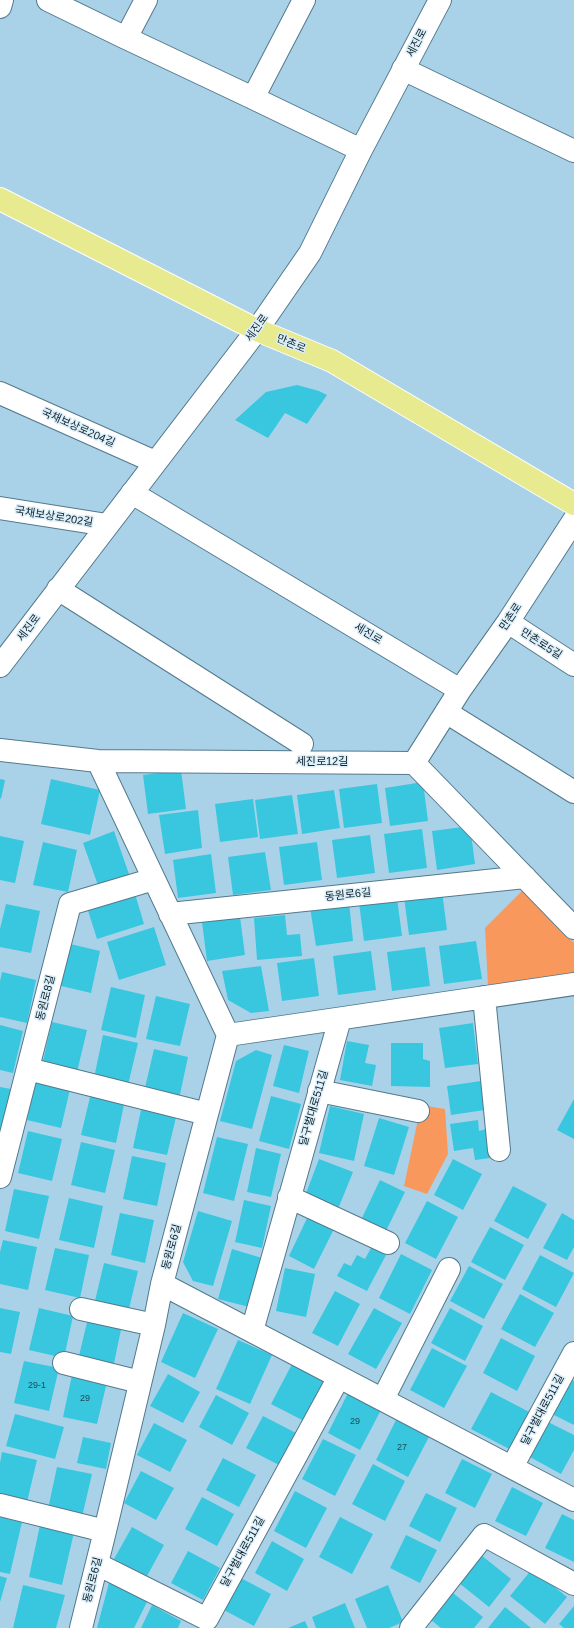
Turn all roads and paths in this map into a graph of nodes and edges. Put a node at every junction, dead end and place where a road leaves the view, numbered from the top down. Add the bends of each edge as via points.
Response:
1 (2, 0) edge
2 (48, 0) edge
3 (146, 0) edge
4 (304, 0) edge
5 (440, 0) edge
6 (0, 7) edge
7 (126, 38) junction
8 (404, 69) junction
9 (253, 98) junction
10 (361, 150) junction
11 (574, 151) edge
12 (0, 200) edge
13 (257, 330) junction
14 (0, 393) edge
15 (155, 462) junction
16 (132, 492) junction
17 (574, 504) edge
18 (0, 508) edge
19 (574, 520) edge
20 (107, 525) junction
21 (58, 589) junction
22 (508, 622) junction
23 (574, 665) edge
24 (0, 666) edge
25 (460, 690) junction
26 (446, 712) junction
27 (302, 744) dead end
28 (0, 750) edge
29 (98, 761) junction
30 (414, 763) junction
31 (574, 792) edge
32 (525, 877) junction
33 (154, 879) junction
34 (170, 914) junction
35 (574, 928) edge
36 (574, 984) edge
37 (484, 998) junction
38 (340, 1019) junction
39 (228, 1035) junction
40 (28, 1069) junction
41 (319, 1091) junction
42 (418, 1111) dead end
43 (207, 1114) junction
44 (4, 1146) edge
45 (499, 1150) dead end
46 (0, 1177) edge
47 (289, 1197) junction
48 (388, 1244) dead end
49 (449, 1269) dead end
50 (162, 1284) junction
51 (81, 1309) dead end
52 (154, 1325) junction
53 (252, 1331) junction
54 (572, 1361) edge
55 (64, 1363) dead end
56 (339, 1376) junction
57 (140, 1382) junction
58 (382, 1399) junction
59 (512, 1467) junction
60 (574, 1500) edge
61 (0, 1505) edge
62 (105, 1531) junction
63 (97, 1564) junction
64 (574, 1584) edge
65 (80, 1628) edge
66 (412, 1628) edge

1 - 6 street
2 - 7 street
3 - 7 street
4 - 9 street
5 - 8 street, 세진로
7 - 9 street
8 - 10 street, 세진로
8 - 11 street
9 - 10 street
10 - 13 street, 세진로 via 310,253
12 - 13 main road, 만촌로
13 - 15 street, 세진로
13 - 17 main road, 만촌로 via 332,361
14 - 15 street, 국채보상로204길
15 - 16 street, 세진로
16 - 20 street, 세진로
16 - 25 street, 세진로
18 - 20 street, 국채보상로202길
19 - 22 street, 만촌로
20 - 21 street, 세진로
21 - 24 street, 세진로
21 - 27 street
22 - 23 street, 만촌로5길
22 - 25 street, 만촌로
25 - 26 street, 만촌로
26 - 30 street, 만촌로
26 - 31 street
28 - 29 street, 세진로12길
29 - 30 street, 세진로12길
29 - 33 street
30 - 32 street
32 - 34 street, 동원로6길
32 - 35 street
33 - 34 street
33 - 40 street, 동원로8길 via 70,904
34 - 39 street
36 - 37 street
37 - 38 street
37 - 45 street
38 - 39 street
38 - 41 street, 달구벌대로511길
39 - 43 street, 동원로6길
40 - 43 street
40 - 44 street, 동원로8길
41 - 42 street
41 - 47 street, 달구벌대로511길
43 - 50 street, 동원로6길
44 - 46 street, 동원로8길
47 - 48 street
47 - 53 street, 달구벌대로511길
49 - 58 street
50 - 52 street, 동원로6길
50 - 53 street
51 - 52 street
52 - 57 street, 동원로6길
53 - 56 street
54 - 59 street, 달구벌대로511길
55 - 57 street
56 - 58 street
56 - 63 street, 달구벌대로511길 via 207,1619
57 - 62 street, 동원로6길
58 - 59 street
59 - 60 street
61 - 62 street
62 - 63 street, 동원로6길
63 - 65 street, 동원로6길
64 - 66 street via 484,1535

